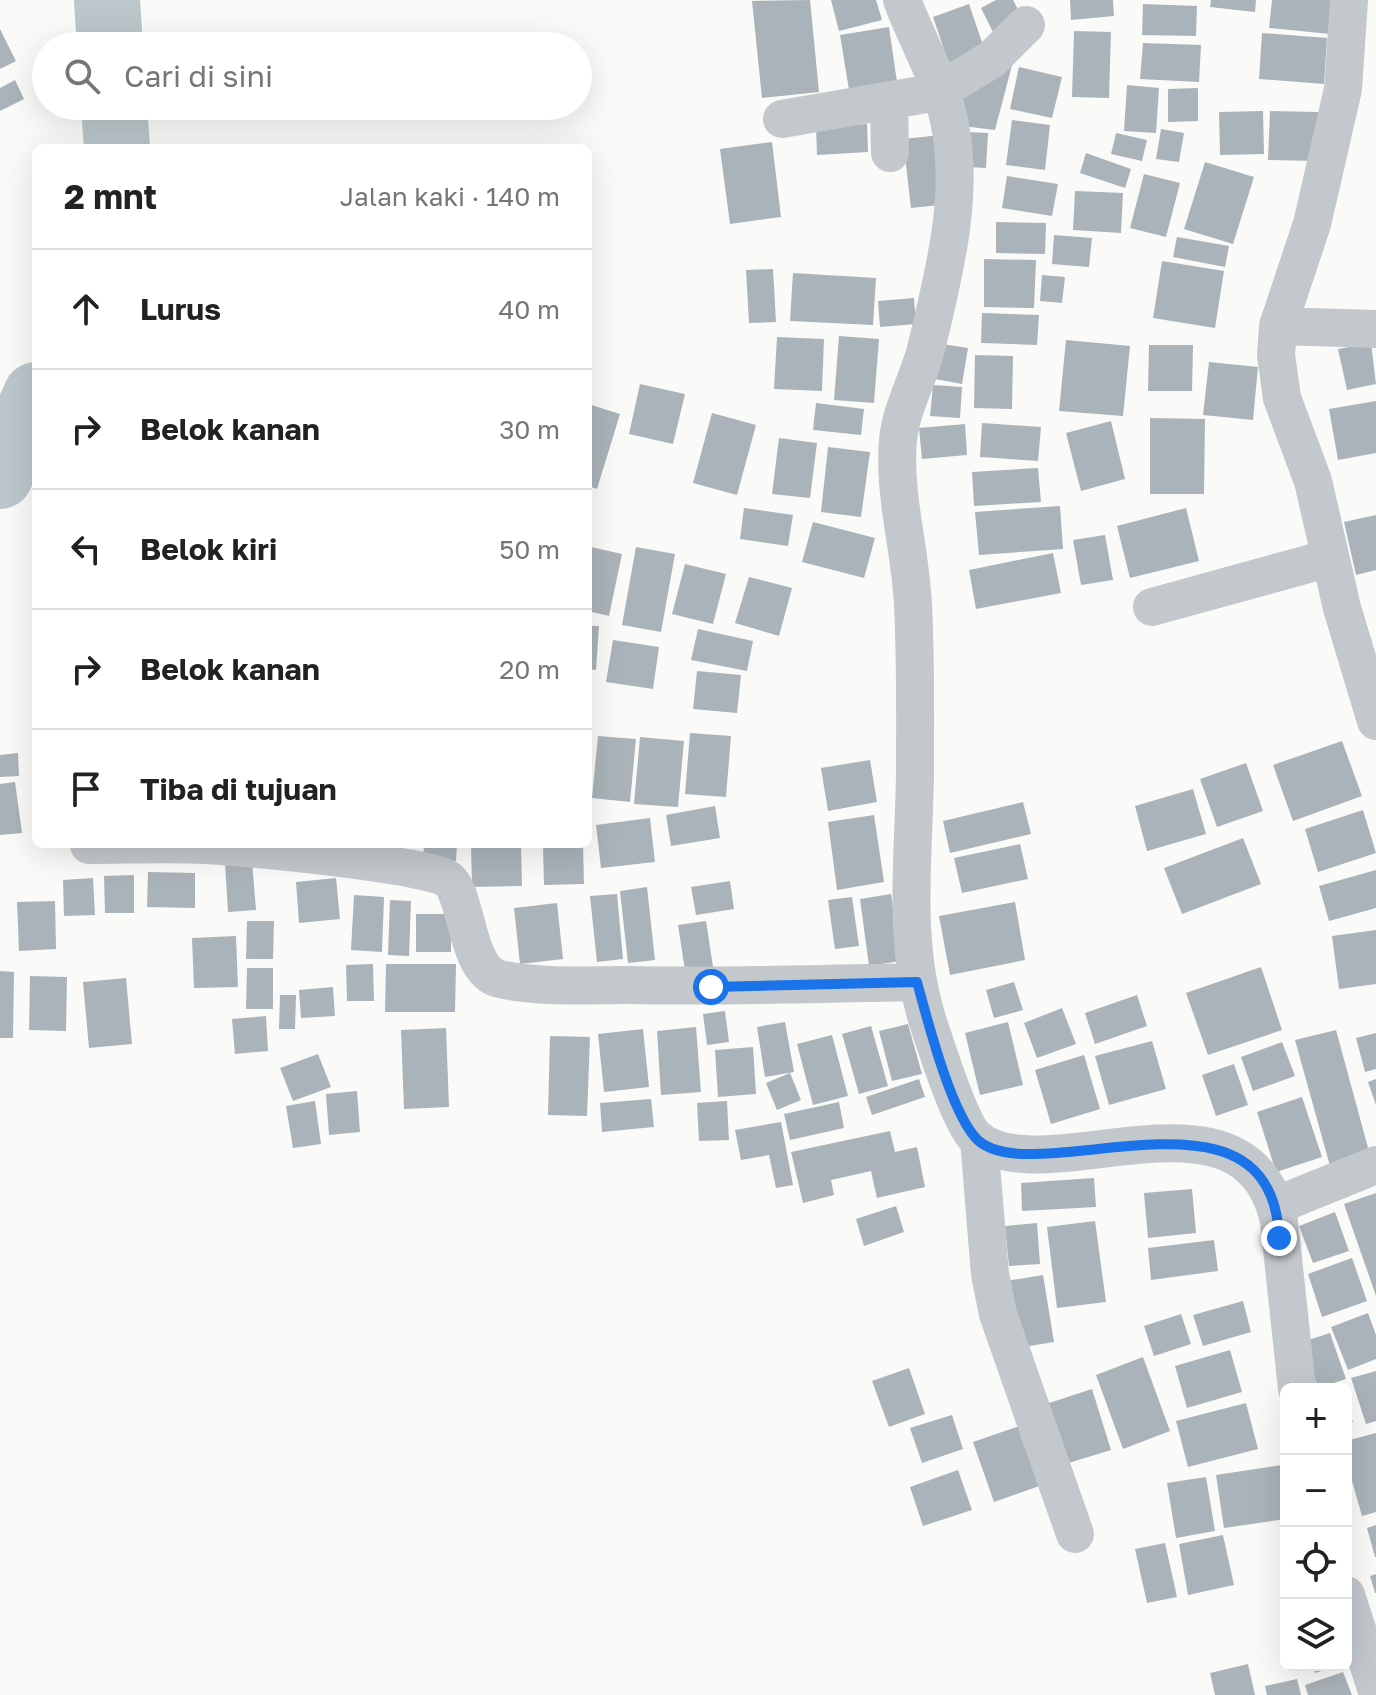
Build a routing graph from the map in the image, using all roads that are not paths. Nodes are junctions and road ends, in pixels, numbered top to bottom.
1 (902, 0) edge
2 (1349, 0) edge
3 (1026, 25) dead end
4 (938, 92) junction
5 (889, 101) junction
6 (782, 119) dead end
7 (890, 153) dead end
8 (1278, 326) junction
9 (1376, 329) edge
10 (1330, 558) junction
11 (1152, 607) dead end
12 (1376, 721) edge
13 (235, 848) edge
14 (917, 982) junction
15 (979, 1140) junction
16 (1376, 1165) edge
17 (1275, 1206) junction
18 (1296, 1383) edge
19 (1075, 1534) dead end
20 (1347, 1599) edge
21 (1376, 1688) edge

1 - 4 street
2 - 8 street
3 - 4 street
4 - 5 street
4 - 14 street
5 - 6 street
5 - 7 street
8 - 9 street
8 - 10 street
10 - 11 street
10 - 12 street
13 - 14 street
14 - 15 street
15 - 17 street
15 - 19 street
16 - 17 street
17 - 18 street
20 - 21 street

